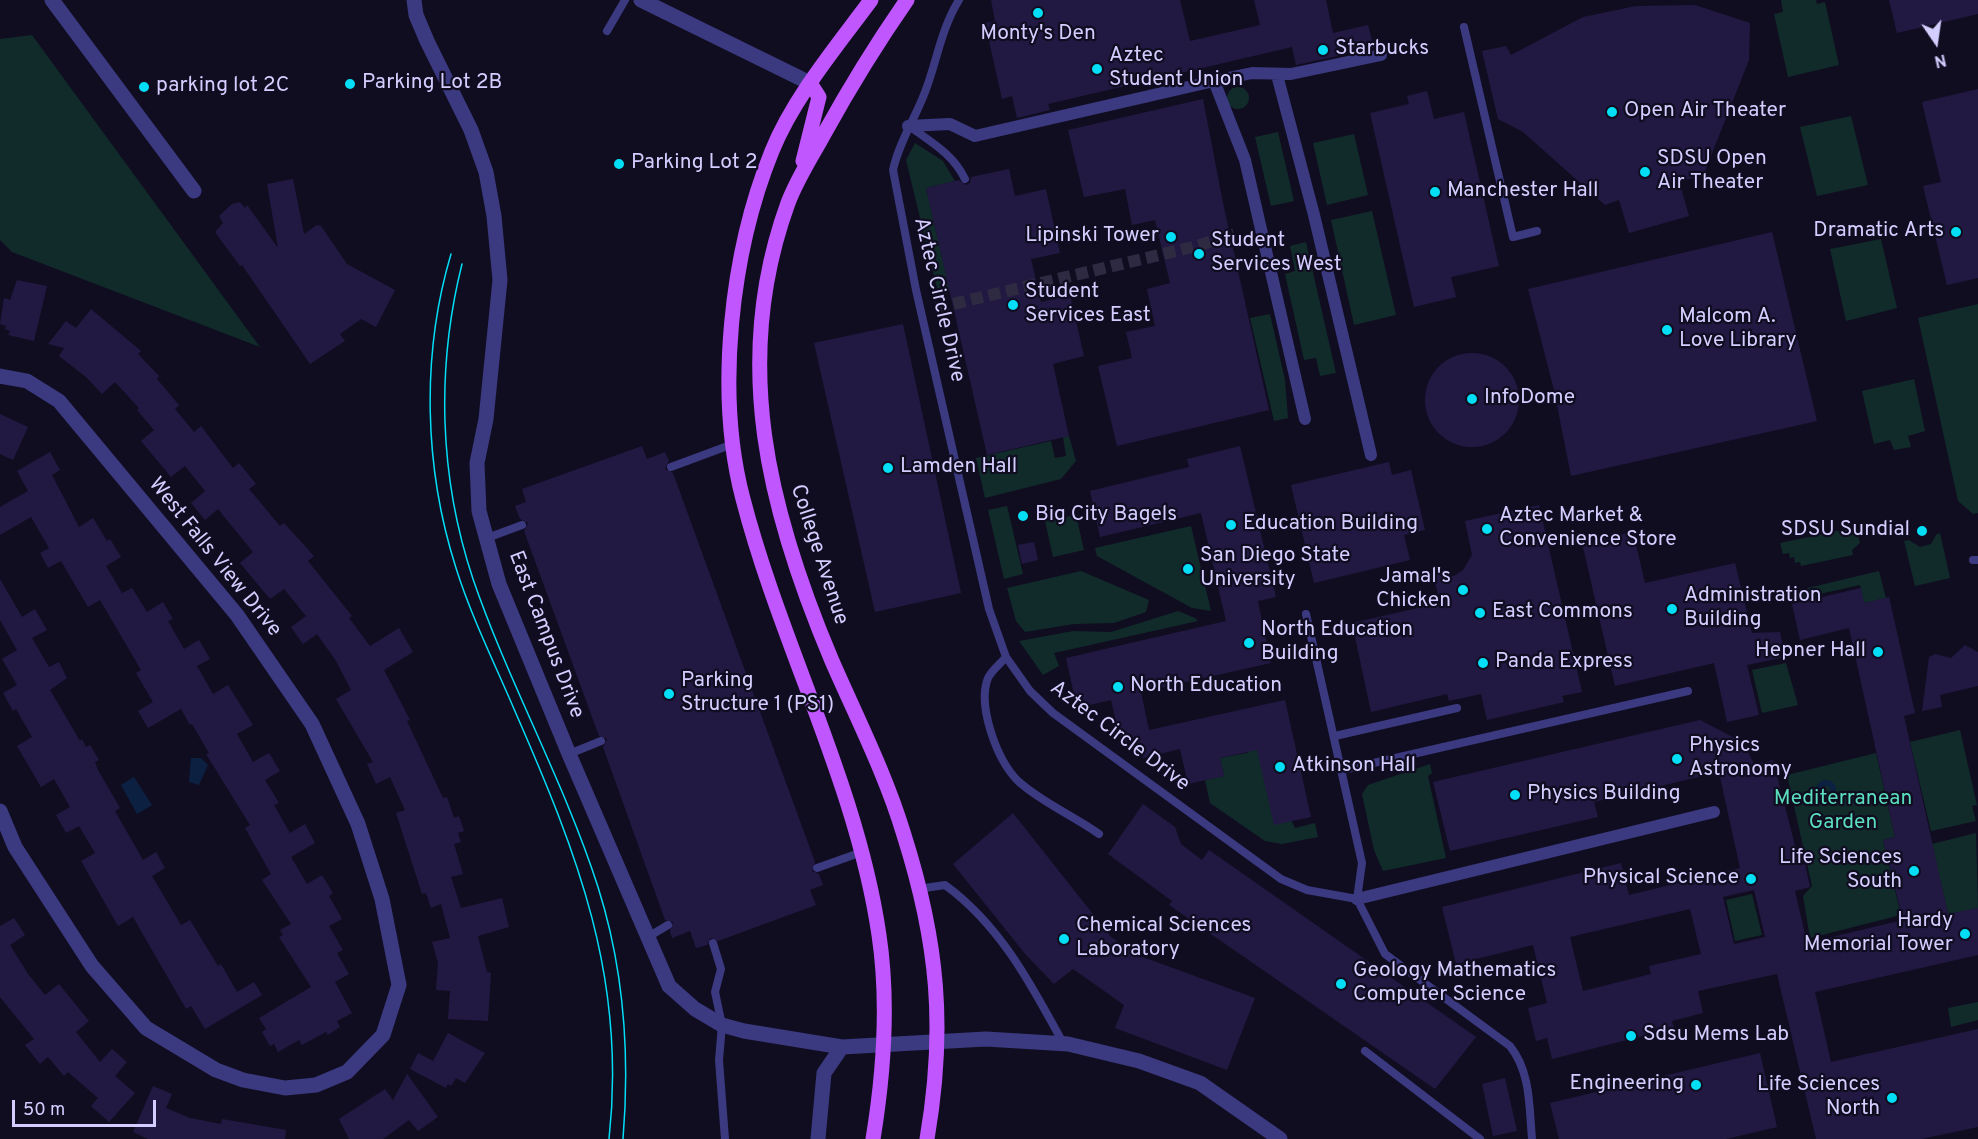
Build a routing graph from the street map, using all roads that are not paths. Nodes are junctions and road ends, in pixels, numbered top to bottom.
1 (52, 0) edge
2 (414, 0) edge
3 (625, 0) edge
4 (641, 0) edge
5 (871, 0) edge
6 (908, 0) edge
7 (959, 0) edge
8 (1464, 27) dead end
9 (607, 31) dead end
10 (1381, 54) dead end
11 (1277, 75) junction
12 (1214, 81) junction
13 (810, 83) junction
14 (908, 126) junction
15 (799, 178) junction
16 (965, 178) dead end
17 (194, 191) dead end
18 (1537, 231) dead end
19 (0, 376) edge
20 (1305, 419) dead end
21 (733, 444) junction
22 (1371, 455) dead end
23 (671, 467) dead end
24 (522, 525) dead end
25 (487, 538) junction
26 (1306, 614) dead end
27 (1006, 657) junction
28 (1688, 690) dead end
29 (1457, 708) dead end
30 (1335, 736) junction
31 (601, 741) dead end
32 (568, 754) junction
33 (1343, 770) junction
34 (0, 811) edge
35 (1714, 812) dead end
36 (1100, 834) dead end
37 (862, 852) junction
38 (817, 868) dead end
39 (918, 889) junction
40 (1357, 899) junction
41 (668, 926) dead end
42 (646, 937) junction
43 (713, 943) dead end
44 (722, 1024) junction
45 (939, 1041) junction
46 (884, 1043) junction
47 (1064, 1044) junction
48 (842, 1047) junction
49 (1365, 1051) dead end
50 (725, 1139) edge
51 (818, 1139) edge
52 (873, 1139) edge
53 (927, 1139) edge
54 (1280, 1139) edge
55 (1480, 1139) edge
56 (1532, 1139) edge

1 - 17 street
2 - 25 street, East Campus Drive
3 - 9 lane
4 - 13 street
5 - 13 main road
6 - 15 main road, College Avenue
7 - 14 lane, Aztec Circle Drive
8 - 18 lane
10 - 11 street
11 - 12 street
11 - 22 street
12 - 14 street
12 - 20 street
13 - 15 main road
13 - 21 main road
14 - 16 lane
14 - 27 lane, Aztec Circle Drive
15 - 39 main road, College Avenue
19 - 34 street, West Falls View Drive
21 - 23 lane
21 - 37 main road
24 - 25 lane
25 - 32 street, East Campus Drive
26 - 30 lane
27 - 36 lane
27 - 40 lane, Aztec Circle Drive
28 - 33 lane
29 - 30 lane
30 - 33 lane
31 - 32 lane
32 - 42 street, East Campus Drive
33 - 40 lane
35 - 40 street
37 - 38 lane
37 - 46 main road
39 - 45 main road, College Avenue
39 - 47 lane
40 - 56 lane
41 - 42 lane
42 - 44 street, East Campus Drive
43 - 44 lane
44 - 48 street, East Campus Drive
44 - 50 lane
45 - 46 street, East Campus Drive
45 - 47 street, East Campus Drive
45 - 53 main road, College Avenue
46 - 48 street, East Campus Drive
46 - 52 main road
47 - 54 street, East Campus Drive
48 - 51 street
49 - 55 lane

